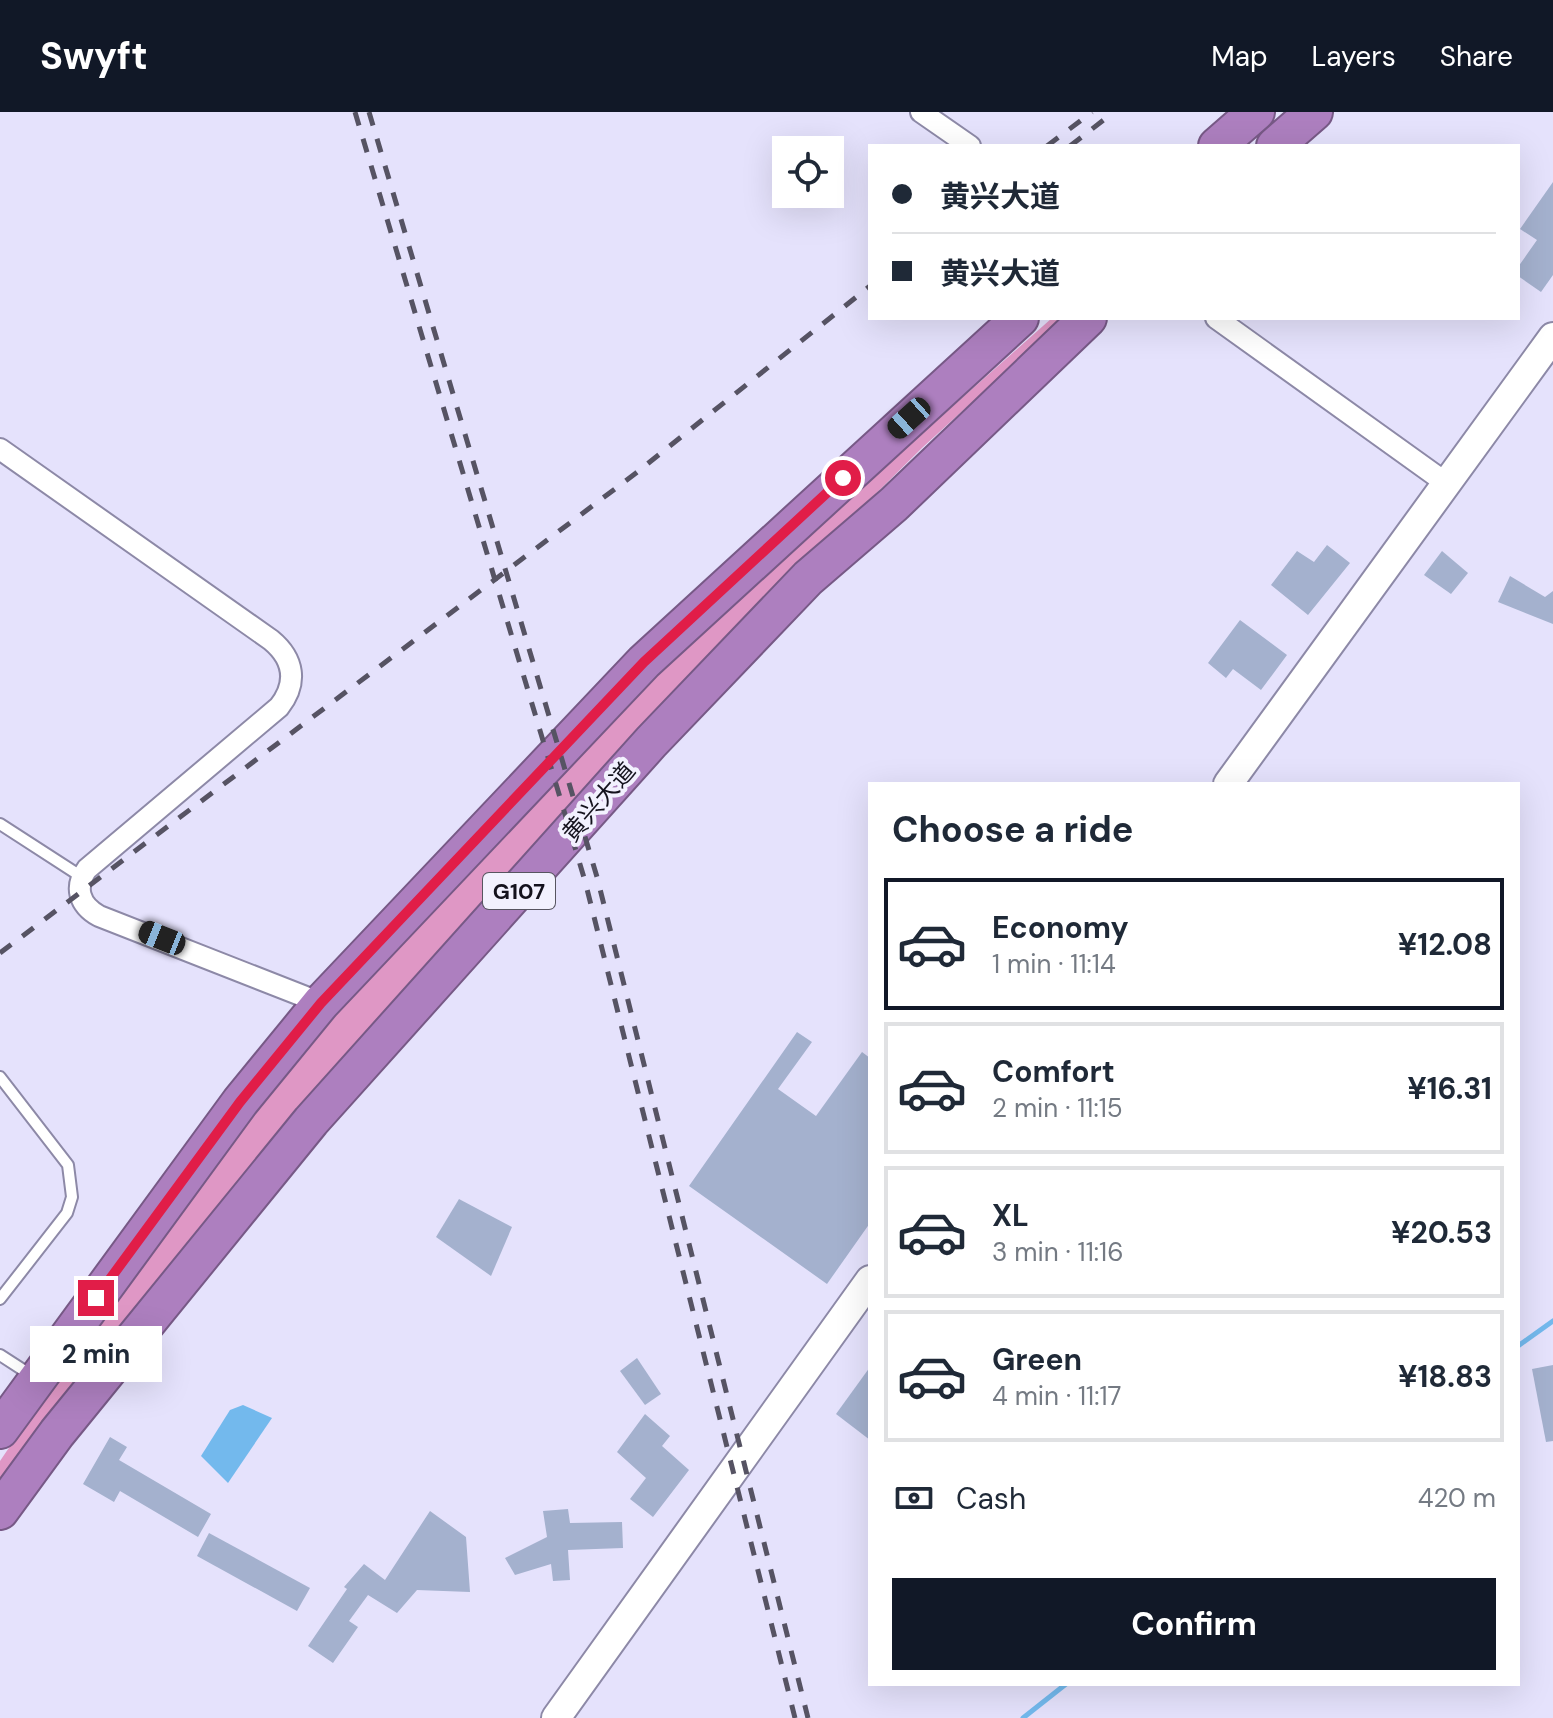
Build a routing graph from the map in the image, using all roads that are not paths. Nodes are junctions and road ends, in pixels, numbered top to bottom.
1 (921, 112) edge
2 (1256, 112) edge
3 (1314, 112) edge
4 (967, 144) edge
5 (1219, 144) edge
6 (1277, 144) edge
7 (1018, 320) edge
8 (1086, 320) edge
9 (1219, 320) edge
10 (1553, 337) edge
11 (0, 449) edge
12 (1446, 483) junction
13 (1229, 782) edge
14 (0, 824) edge
15 (82, 877) junction
16 (321, 1003) junction
17 (0, 1077) edge
18 (868, 1283) edge
19 (0, 1299) edge
20 (0, 1355) edge
21 (36, 1378) junction
22 (0, 1430) edge
23 (0, 1511) edge
24 (556, 1718) edge

1 - 4 street
2 - 5 highway
3 - 6 highway
7 - 16 highway, G107
8 - 23 highway, 黄兴大道 / G107
9 - 12 street
10 - 12 street
11 - 15 street
12 - 13 street
14 - 15 lane
15 - 16 street
16 - 21 highway, G107
17 - 19 lane
18 - 24 street
20 - 21 lane
21 - 22 highway, G107

